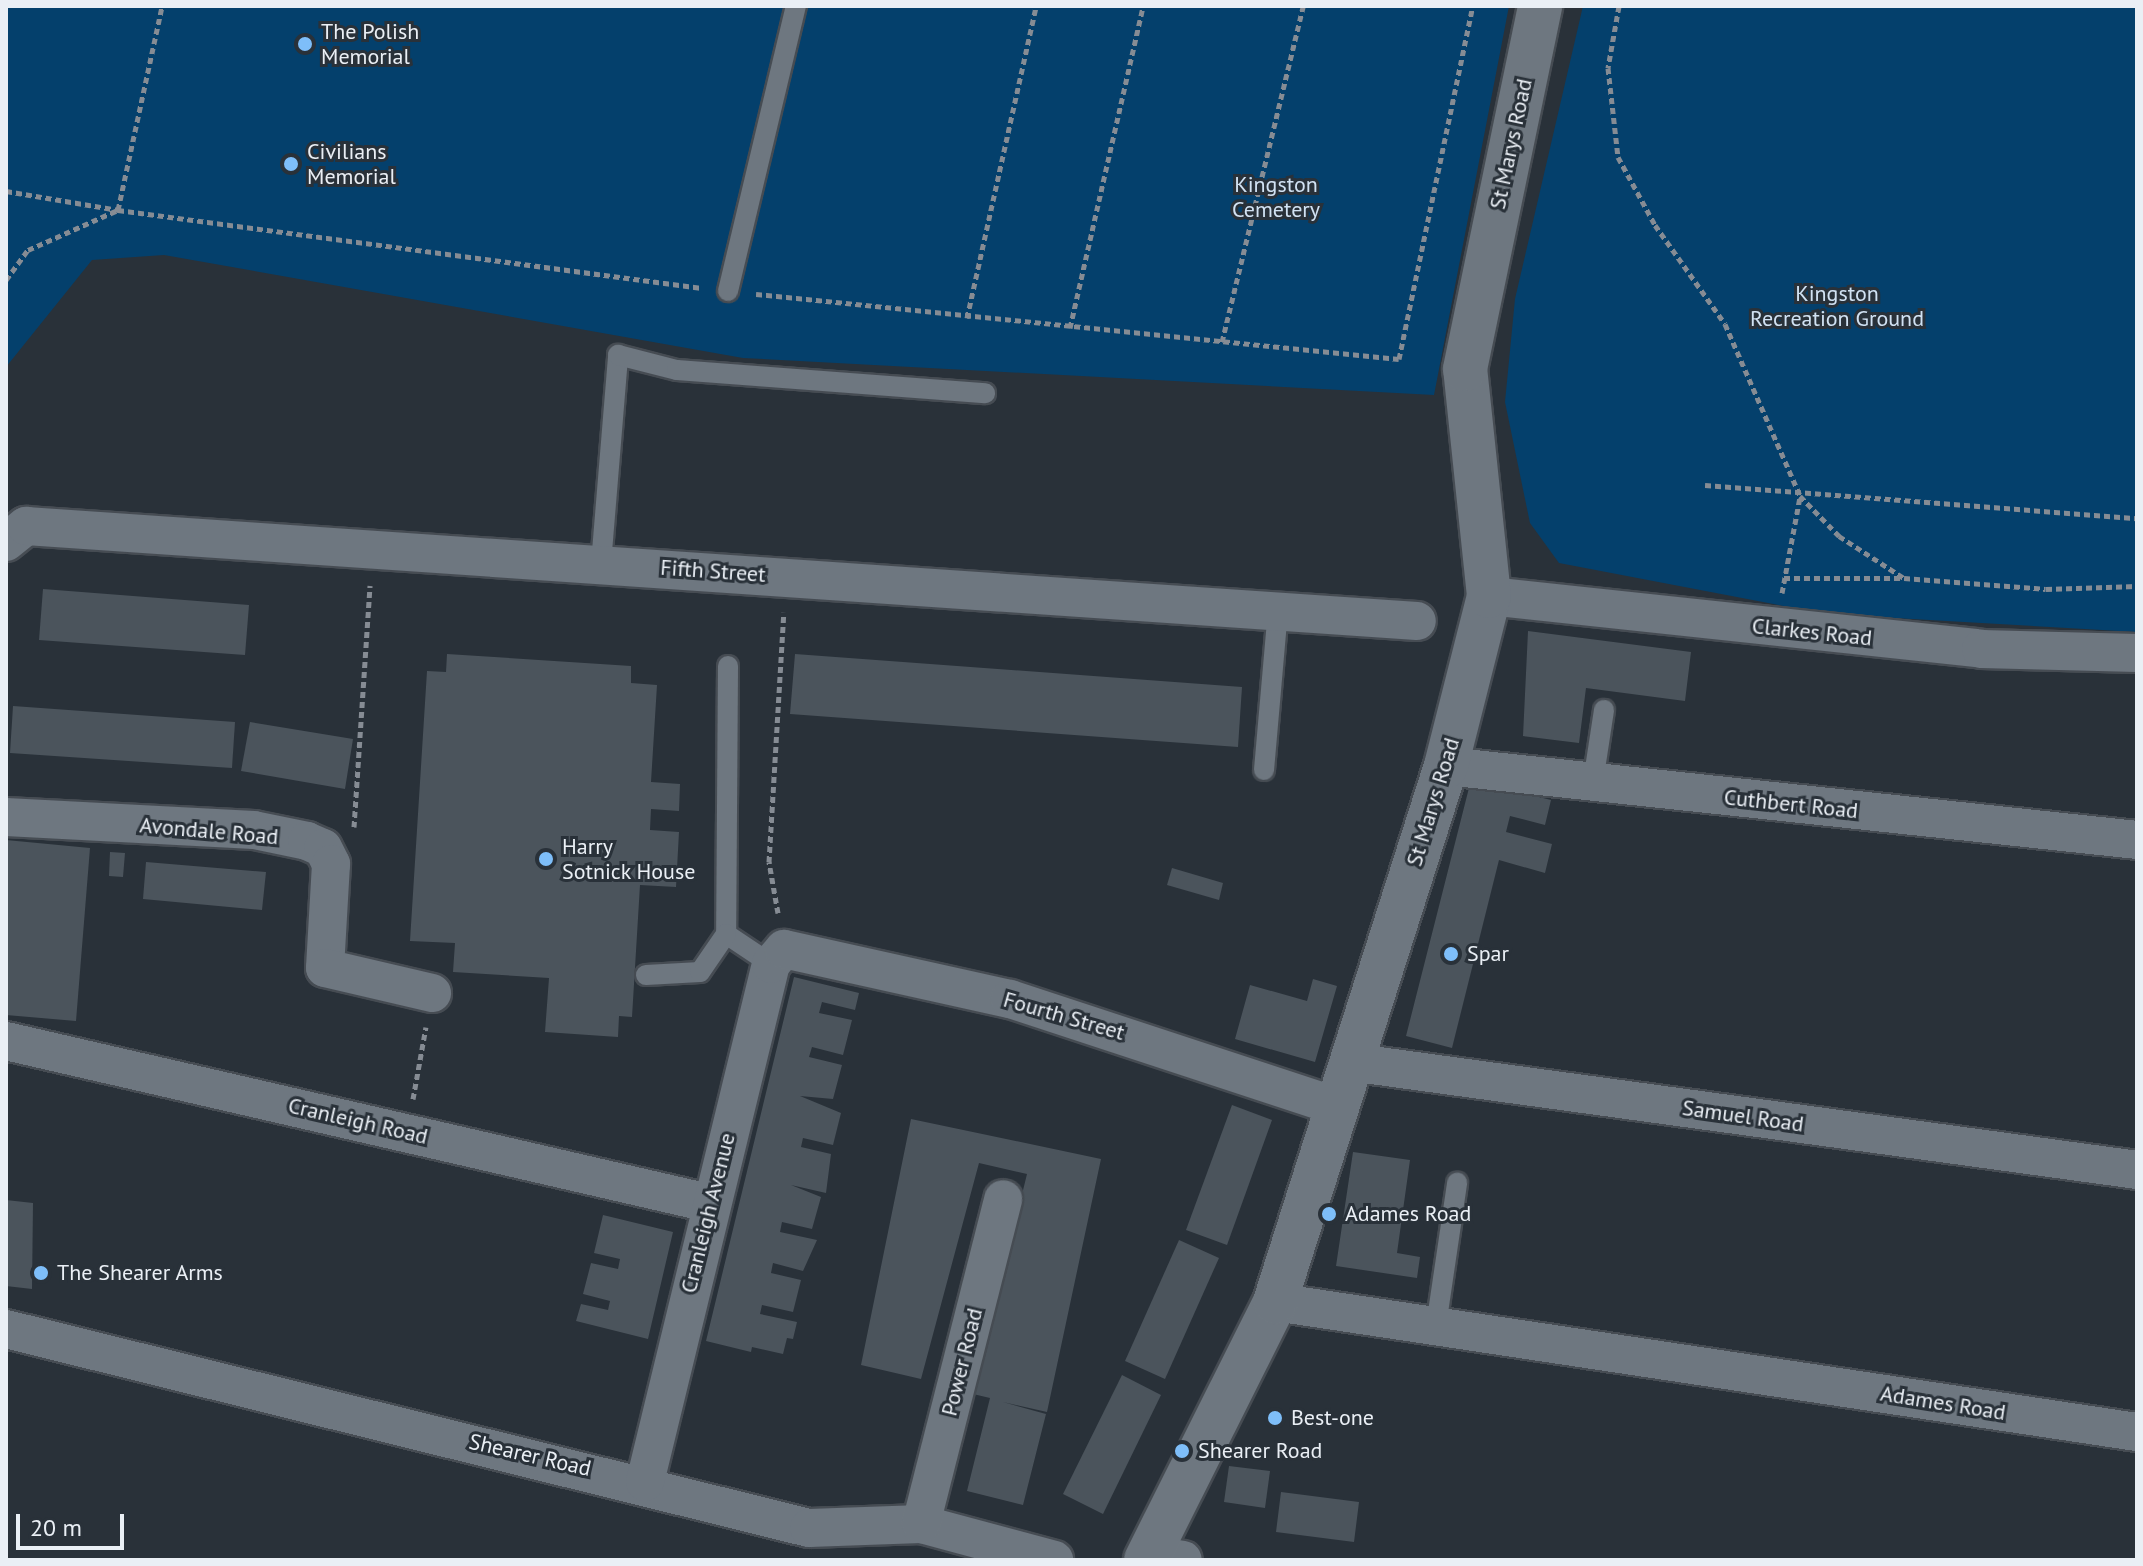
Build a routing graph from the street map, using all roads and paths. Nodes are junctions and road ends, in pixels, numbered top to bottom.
1 (162, 6) edge
2 (796, 6) edge
3 (1036, 6) edge
4 (1143, 6) edge
5 (1303, 6) edge
6 (1473, 6) edge
7 (1540, 6) edge
8 (1619, 6) edge
9 (6, 191) edge
10 (118, 210) junction
11 (6, 280) edge
12 (728, 291) junction
13 (967, 318) junction
14 (1070, 328) junction
15 (1222, 342) junction
16 (985, 393) dead end
17 (1705, 485) dead end
18 (1800, 496) junction
19 (2137, 518) edge
20 (8, 538) edge
21 (372, 550) junction
22 (601, 564) junction
23 (787, 576) junction
24 (1784, 578) junction
25 (1904, 578) junction
26 (2137, 586) edge
27 (1489, 596) junction
28 (1278, 611) junction
29 (1417, 621) dead end
30 (1777, 628) junction
31 (2137, 653) edge
32 (728, 666) dead end
33 (1604, 710) dead end
34 (1446, 766) junction
35 (1264, 770) dead end
36 (1593, 782) junction
37 (6, 817) edge
38 (2137, 840) edge
39 (323, 848) junction
40 (726, 934) junction
41 (777, 956) junction
42 (646, 975) dead end
43 (432, 993) joint
44 (6, 1041) edge
45 (1350, 1062) junction
46 (1336, 1106) junction
47 (407, 1132) junction
48 (2137, 1170) edge
49 (1457, 1183) dead end
50 (1003, 1199) dead end
51 (709, 1203) junction
52 (1275, 1302) junction
53 (1436, 1326) junction
54 (6, 1329) edge
55 (2137, 1432) edge
56 (645, 1482) junction
57 (921, 1524) junction
58 (1159, 1558) edge
59 (1054, 1560) edge

1 - 10 path
2 - 12 lane
3 - 13 path
4 - 14 path
5 - 15 path
6 - 15 path
7 - 27 street, St Marys Road
8 - 18 path
9 - 10 path
10 - 11 path
10 - 12 path
12 - 13 path
13 - 14 path
14 - 15 path
16 - 22 lane
17 - 18 path
18 - 19 path
18 - 24 path
18 - 25 path
20 - 21 street, Fifth Street
21 - 22 street, Fifth Street
21 - 39 path
22 - 23 street, Fifth Street
23 - 28 street, Fifth Street
23 - 41 path
24 - 25 path
24 - 30 path
25 - 26 path
27 - 30 street, Clarkes Road
27 - 34 street, St Marys Road
28 - 29 street, Fifth Street
28 - 35 lane
30 - 31 street, Clarkes Road
32 - 40 lane
33 - 36 lane
34 - 36 street, Cuthbert Road
34 - 45 street, St Marys Road
36 - 38 street, Cuthbert Road
37 - 39 street, Avondale Road
39 - 43 street
40 - 41 lane
40 - 42 lane
41 - 46 street, Fourth Street
41 - 51 street, Cranleigh Avenue
43 - 47 path
44 - 47 street, Cranleigh Road
45 - 46 street, St Marys Road
45 - 48 street, Samuel Road
46 - 52 street, St Marys Road
47 - 51 street, Cranleigh Road
49 - 53 lane
50 - 57 street, Power Road
51 - 56 street, Cranleigh Avenue
52 - 53 street, Adames Road
52 - 58 street, St Marys Road
53 - 55 street, Adames Road
54 - 56 street, Shearer Road
56 - 57 street, Shearer Road
57 - 59 street, Shearer Road

